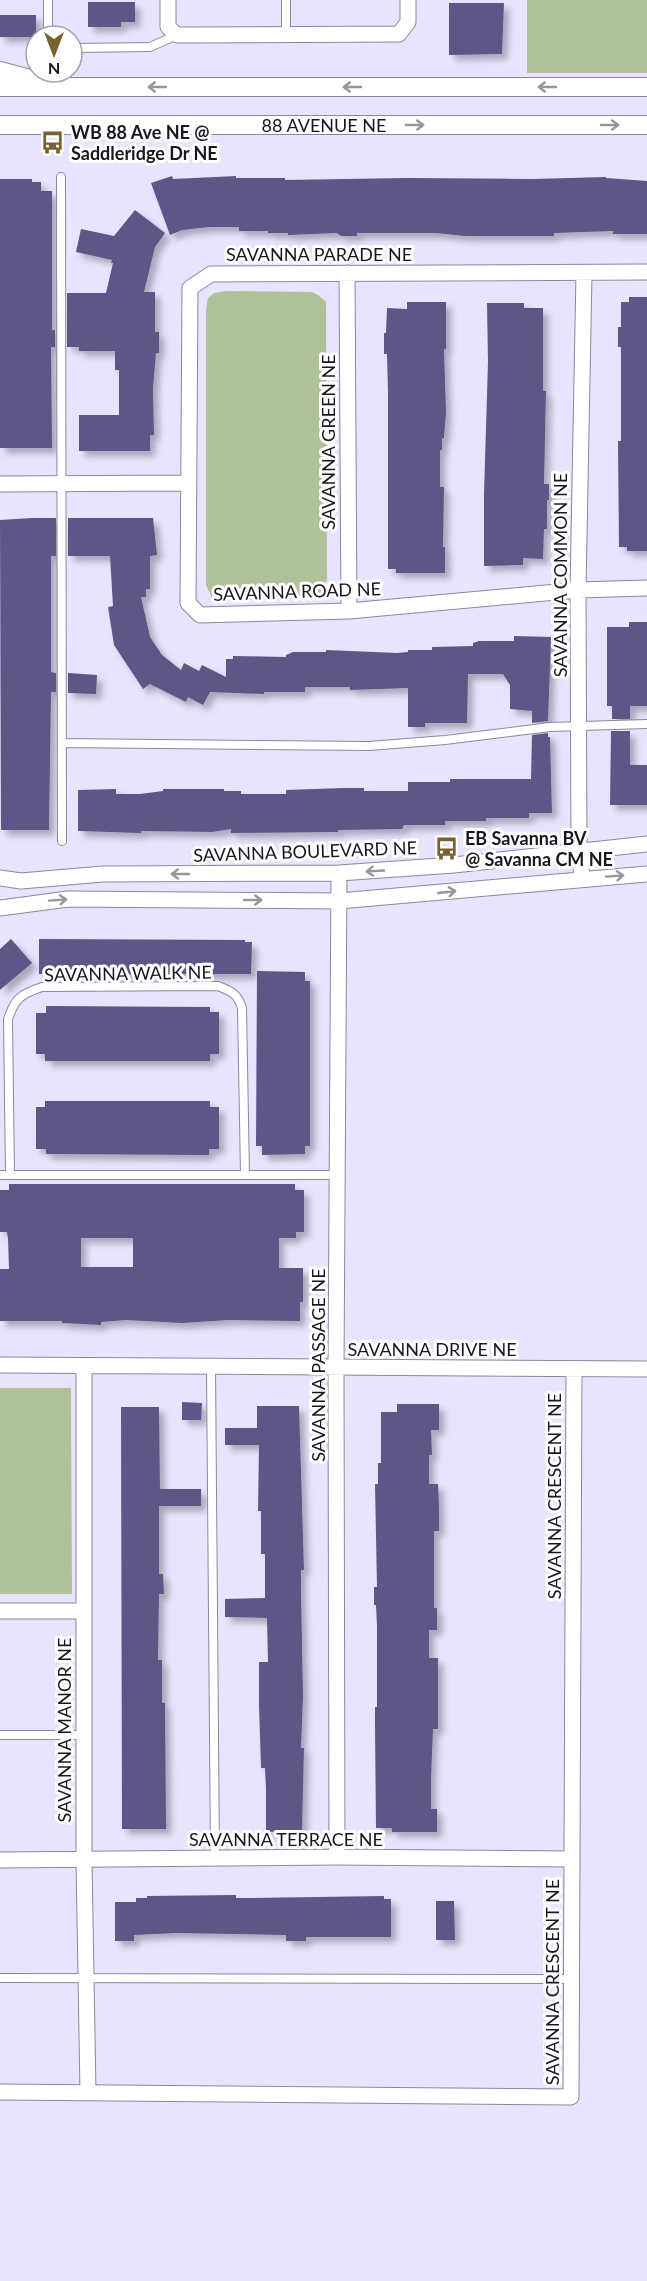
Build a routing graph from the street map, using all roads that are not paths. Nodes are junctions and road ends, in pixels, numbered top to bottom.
1 (48, 0) edge
2 (168, 0) edge
3 (286, 0) edge
4 (408, 0) edge
5 (48, 24) edge
6 (286, 34) junction
7 (177, 35) junction
8 (84, 48) edge
9 (0, 71) edge
10 (0, 87) edge
11 (59, 87) junction
12 (647, 87) edge
13 (0, 125) edge
14 (647, 125) edge
15 (61, 177) dead end
16 (647, 272) edge
17 (347, 273) junction
18 (584, 273) junction
19 (188, 483) junction
20 (0, 484) edge
21 (63, 484) junction
22 (647, 588) edge
23 (578, 590) junction
24 (349, 611) junction
25 (647, 724) edge
26 (579, 726) junction
27 (63, 743) junction
28 (62, 841) dead end
29 (647, 843) edge
30 (579, 849) junction
31 (339, 873) junction
32 (647, 874) edge
33 (0, 878) edge
34 (582, 878) junction
35 (339, 901) junction
36 (0, 908) edge
37 (0, 1175) edge
38 (10, 1175) junction
39 (245, 1175) junction
40 (339, 1175) junction
41 (0, 1365) edge
42 (84, 1366) junction
43 (211, 1367) junction
44 (336, 1368) junction
45 (574, 1369) junction
46 (647, 1369) edge
47 (0, 1611) edge
48 (83, 1611) junction
49 (0, 1735) edge
50 (84, 1735) junction
51 (338, 1857) junction
52 (215, 1858) junction
53 (572, 1859) junction
54 (0, 1860) edge
55 (84, 1860) junction
56 (0, 1978) edge
57 (86, 1979) junction
58 (571, 1979) junction
59 (0, 2092) edge
60 (88, 2093) junction

1 - 5 lane
2 - 7 street
3 - 6 lane
4 - 6 street
6 - 7 street
7 - 8 lane
9 - 11 street
10 - 11 street
12 -> 11 street
13 -> 14 street, 88 AVENUE NE
15 - 21 lane
16 - 18 street, SAVANNA PARADE NE
17 - 18 street, SAVANNA PARADE NE
17 - 19 street, SAVANNA PARADE NE
17 - 24 street, SAVANNA GREEN NE
18 - 23 street, SAVANNA COMMON NE
19 - 21 street
19 - 24 street, SAVANNA ROAD NE
20 - 21 street
21 - 27 lane
22 - 23 street, SAVANNA ROAD NE
23 - 24 street, SAVANNA ROAD NE
23 - 26 street, SAVANNA COMMON NE
25 - 26 lane
26 - 27 lane
26 - 30 street, SAVANNA COMMON NE
27 - 28 lane
29 - 30 street, SAVANNA BOULEVARD NE
30 -> 31 street, SAVANNA BOULEVARD NE
30 - 34 street, SAVANNA COMMON NE
31 -> 33 street, SAVANNA BOULEVARD NE
31 - 35 street, SAVANNA PASSAGE NE
34 -> 32 street
35 -> 34 street
36 -> 35 street
35 - 40 street, SAVANNA PASSAGE NE
37 - 38 lane
38 - 39 lane
38 - 39 lane, SAVANNA WALK NE
39 - 40 lane
40 - 44 street, SAVANNA PASSAGE NE
41 - 42 street, SAVANNA DRIVE NE
42 - 43 street, SAVANNA DRIVE NE
42 - 48 street, SAVANNA MANOR NE
43 - 44 street, SAVANNA DRIVE NE
43 - 52 lane
44 - 45 street, SAVANNA DRIVE NE
44 - 51 street, SAVANNA PASSAGE NE
45 - 46 street, SAVANNA DRIVE NE
45 - 53 street, SAVANNA CRESCENT NE
47 - 48 street
48 - 50 street, SAVANNA MANOR NE
49 - 50 lane
50 - 55 street, SAVANNA MANOR NE
51 - 52 street, SAVANNA TERRACE NE
51 - 53 street, SAVANNA TERRACE NE
52 - 55 street, SAVANNA TERRACE NE
53 - 58 street, SAVANNA CRESCENT NE
54 - 55 street, SAVANNA TERRACE NE
55 - 57 street, SAVANNA MANOR NE
56 - 57 lane
57 - 58 lane
57 - 60 street, SAVANNA MANOR NE
58 - 60 street, SAVANNA CRESCENT NE
59 - 60 street, SAVANNA CRESCENT NE

